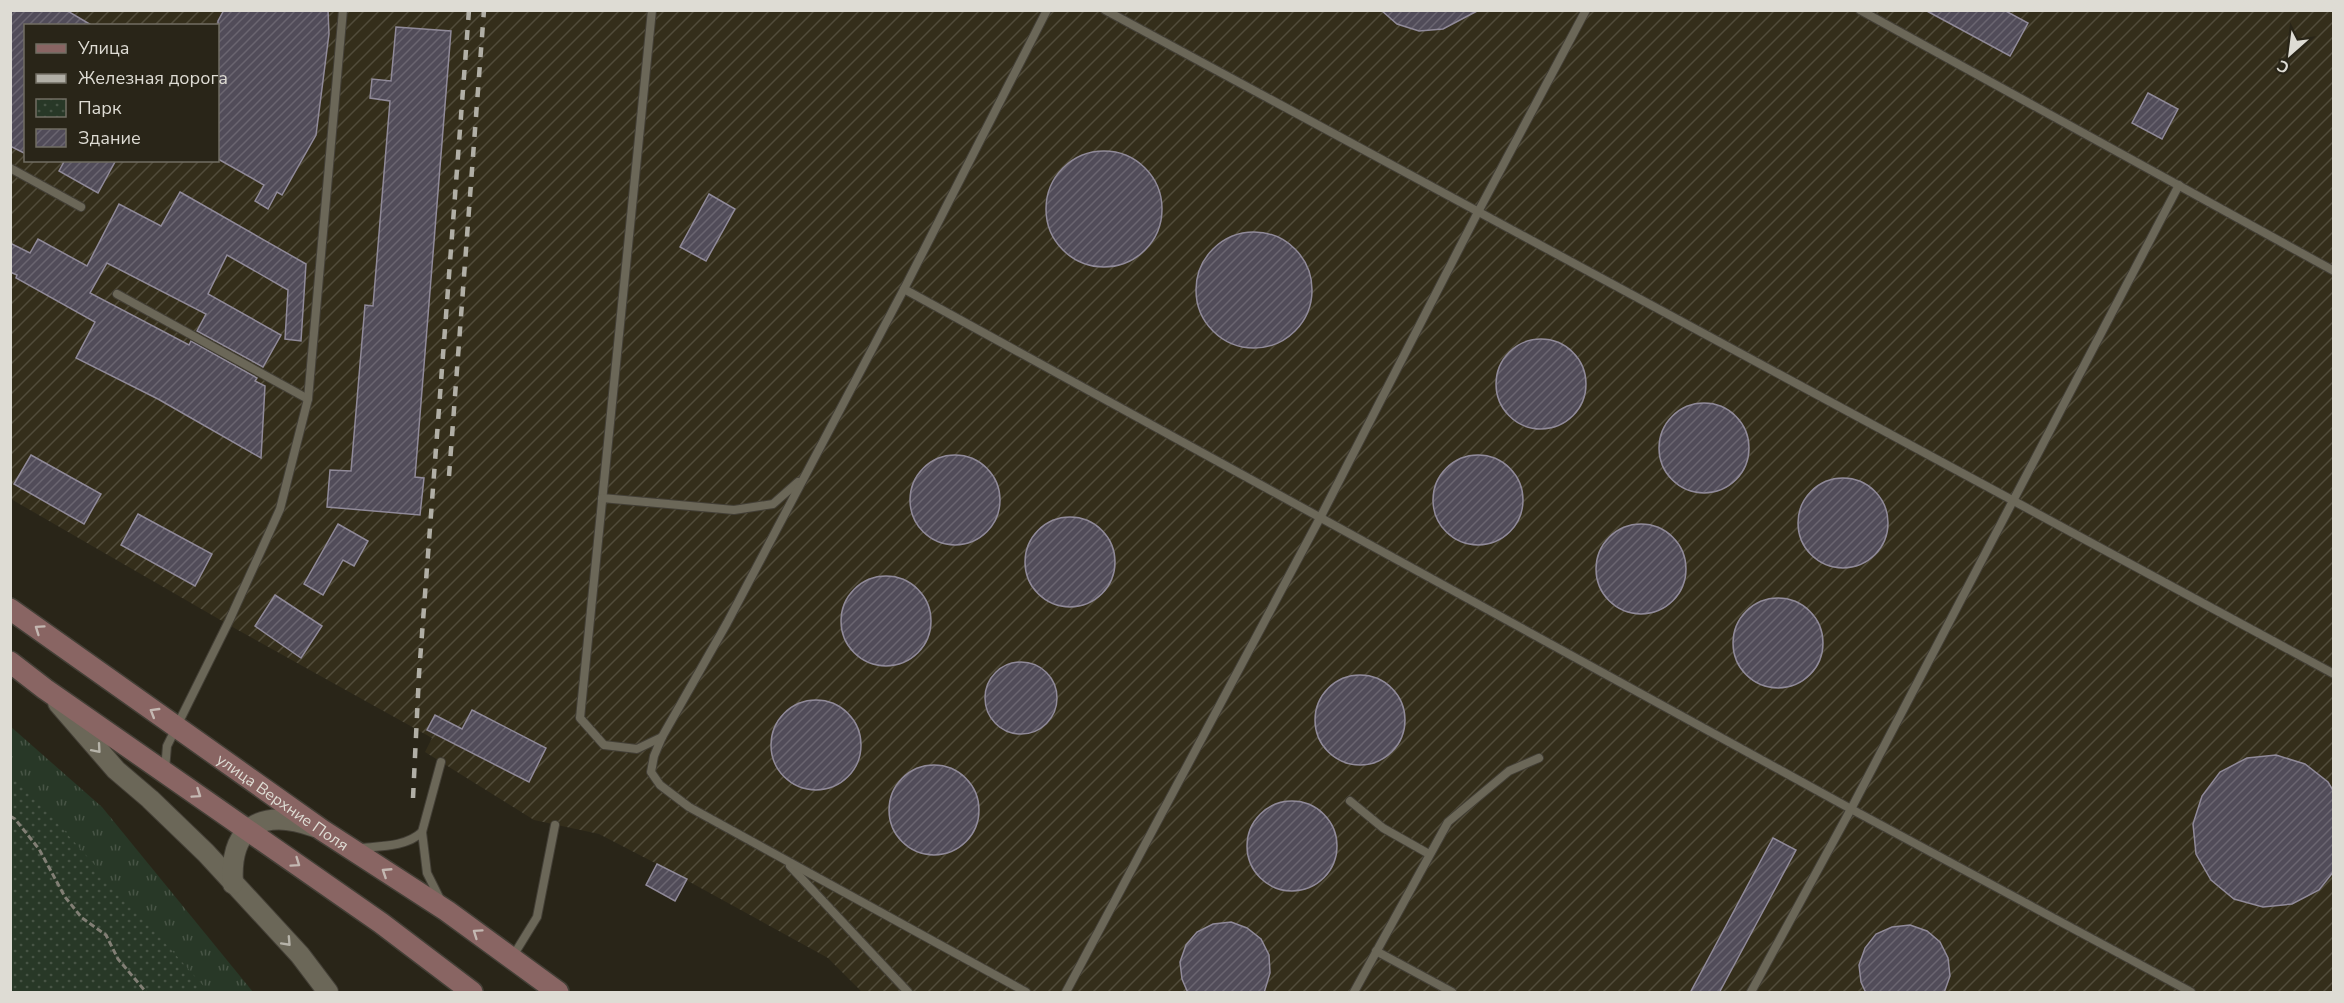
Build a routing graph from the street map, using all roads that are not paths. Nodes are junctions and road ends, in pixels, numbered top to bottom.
1 (343, 10) edge
2 (652, 10) edge
3 (1047, 10) edge
4 (1105, 10) edge
5 (1586, 10) edge
6 (1860, 10) edge
7 (10, 168) edge
8 (2179, 185) junction
9 (81, 207) dead end
10 (1478, 212) junction
11 (2334, 271) edge
12 (904, 289) junction
13 (117, 294) dead end
14 (308, 399) junction
15 (801, 480) junction
16 (602, 498) junction
17 (2012, 500) junction
18 (1321, 516) junction
19 (10, 609) edge
20 (10, 662) edge
21 (2334, 674) edge
22 (45, 689) junction
23 (177, 725) junction
24 (662, 737) junction
25 (1539, 758) dead end
26 (441, 762) dead end
27 (165, 772) junction
28 (1350, 801) dead end
29 (1851, 809) junction
30 (555, 825) dead end
31 (248, 830) junction
32 (322, 830) junction
33 (422, 832) junction
34 (345, 846) junction
35 (1429, 854) junction
36 (785, 861) junction
37 (233, 884) junction
38 (447, 911) junction
39 (1376, 951) junction
40 (512, 958) junction
41 (328, 993) edge
42 (472, 993) edge
43 (558, 993) edge
44 (908, 993) edge
45 (1026, 993) edge
46 (1066, 993) edge
47 (1354, 993) edge
48 (1452, 993) edge
49 (1750, 993) edge
50 (2191, 993) edge

1 - 14 lane
2 - 16 lane
3 - 12 lane
4 - 10 lane
5 - 10 lane
6 - 8 lane
7 - 9 lane
8 - 11 lane
8 - 17 lane
10 - 17 lane
10 - 18 lane
12 - 15 lane
12 - 18 lane
13 - 14 lane
14 - 23 lane
15 - 16 lane
15 - 24 lane
16 - 24 lane
17 - 21 lane
17 - 29 lane
18 - 29 lane
18 - 46 lane
23 -> 19 main road, улица Верхние Поля
20 - 22 main road
22 - 27 main road
22 -> 37 street
23 - 27 lane
23 - 32 main road, улица Верхние Поля
24 - 36 lane
25 - 35 lane
26 - 33 lane
27 -> 31 main road
28 - 35 lane
29 - 49 lane
29 - 50 lane
30 - 40 lane
31 - 32 street
31 - 37 street
31 -> 42 main road
32 - 34 main road, улица Верхние Поля
33 - 34 lane
33 - 38 lane
38 -> 34 main road, улица Верхние Поля
35 - 39 lane
36 - 44 lane
36 - 45 lane
37 -> 41 street
40 -> 38 main road, улица Верхние Поля
39 - 47 lane
39 - 48 lane
40 - 43 main road, улица Верхние Поля

